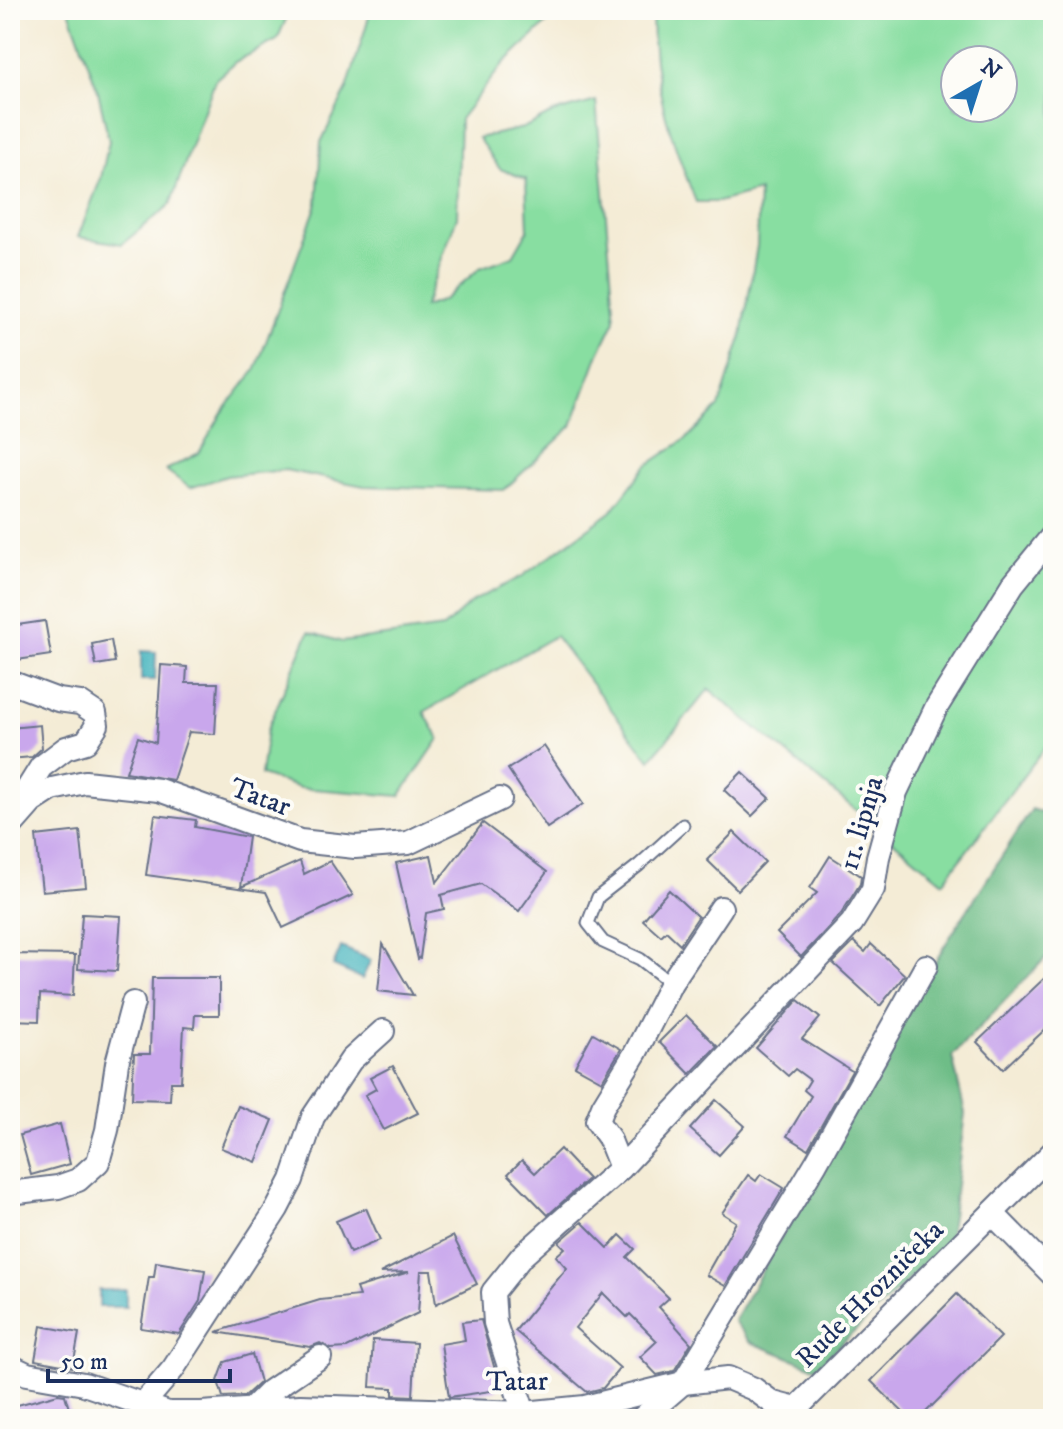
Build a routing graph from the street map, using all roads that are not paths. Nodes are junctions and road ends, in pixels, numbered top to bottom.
1 (1053, 535) edge
2 (10, 682) edge
3 (500, 799) dead end
4 (10, 816) edge
5 (683, 825) dead end
6 (10, 827) edge
7 (721, 908) dead end
8 (926, 966) dead end
9 (671, 983) junction
10 (133, 1003) dead end
11 (383, 1031) dead end
12 (1053, 1152) edge
13 (621, 1168) junction
14 (10, 1193) edge
15 (992, 1213) junction
16 (1053, 1275) edge
17 (320, 1357) dead end
18 (10, 1366) edge
19 (683, 1383) junction
20 (143, 1404) junction
21 (252, 1409) junction
22 (524, 1413) junction
23 (796, 1414) edge
24 (641, 1419) edge

1 - 13 street, 11. lipnja
2 - 4 street
3 - 6 street, Tatar
5 - 9 lane
7 - 9 street
8 - 19 street
9 - 13 street
10 - 14 street
11 - 20 street
12 - 15 street, Rude Hrozničeka
13 - 22 street, 11. lipnja
15 - 16 street
15 - 23 street, Rude Hrozničeka
17 - 21 street
18 - 20 street, Tatar
19 - 22 street, Tatar
19 - 23 street, Tatar
19 - 24 street
20 - 21 street, Tatar
21 - 22 street, Tatar

